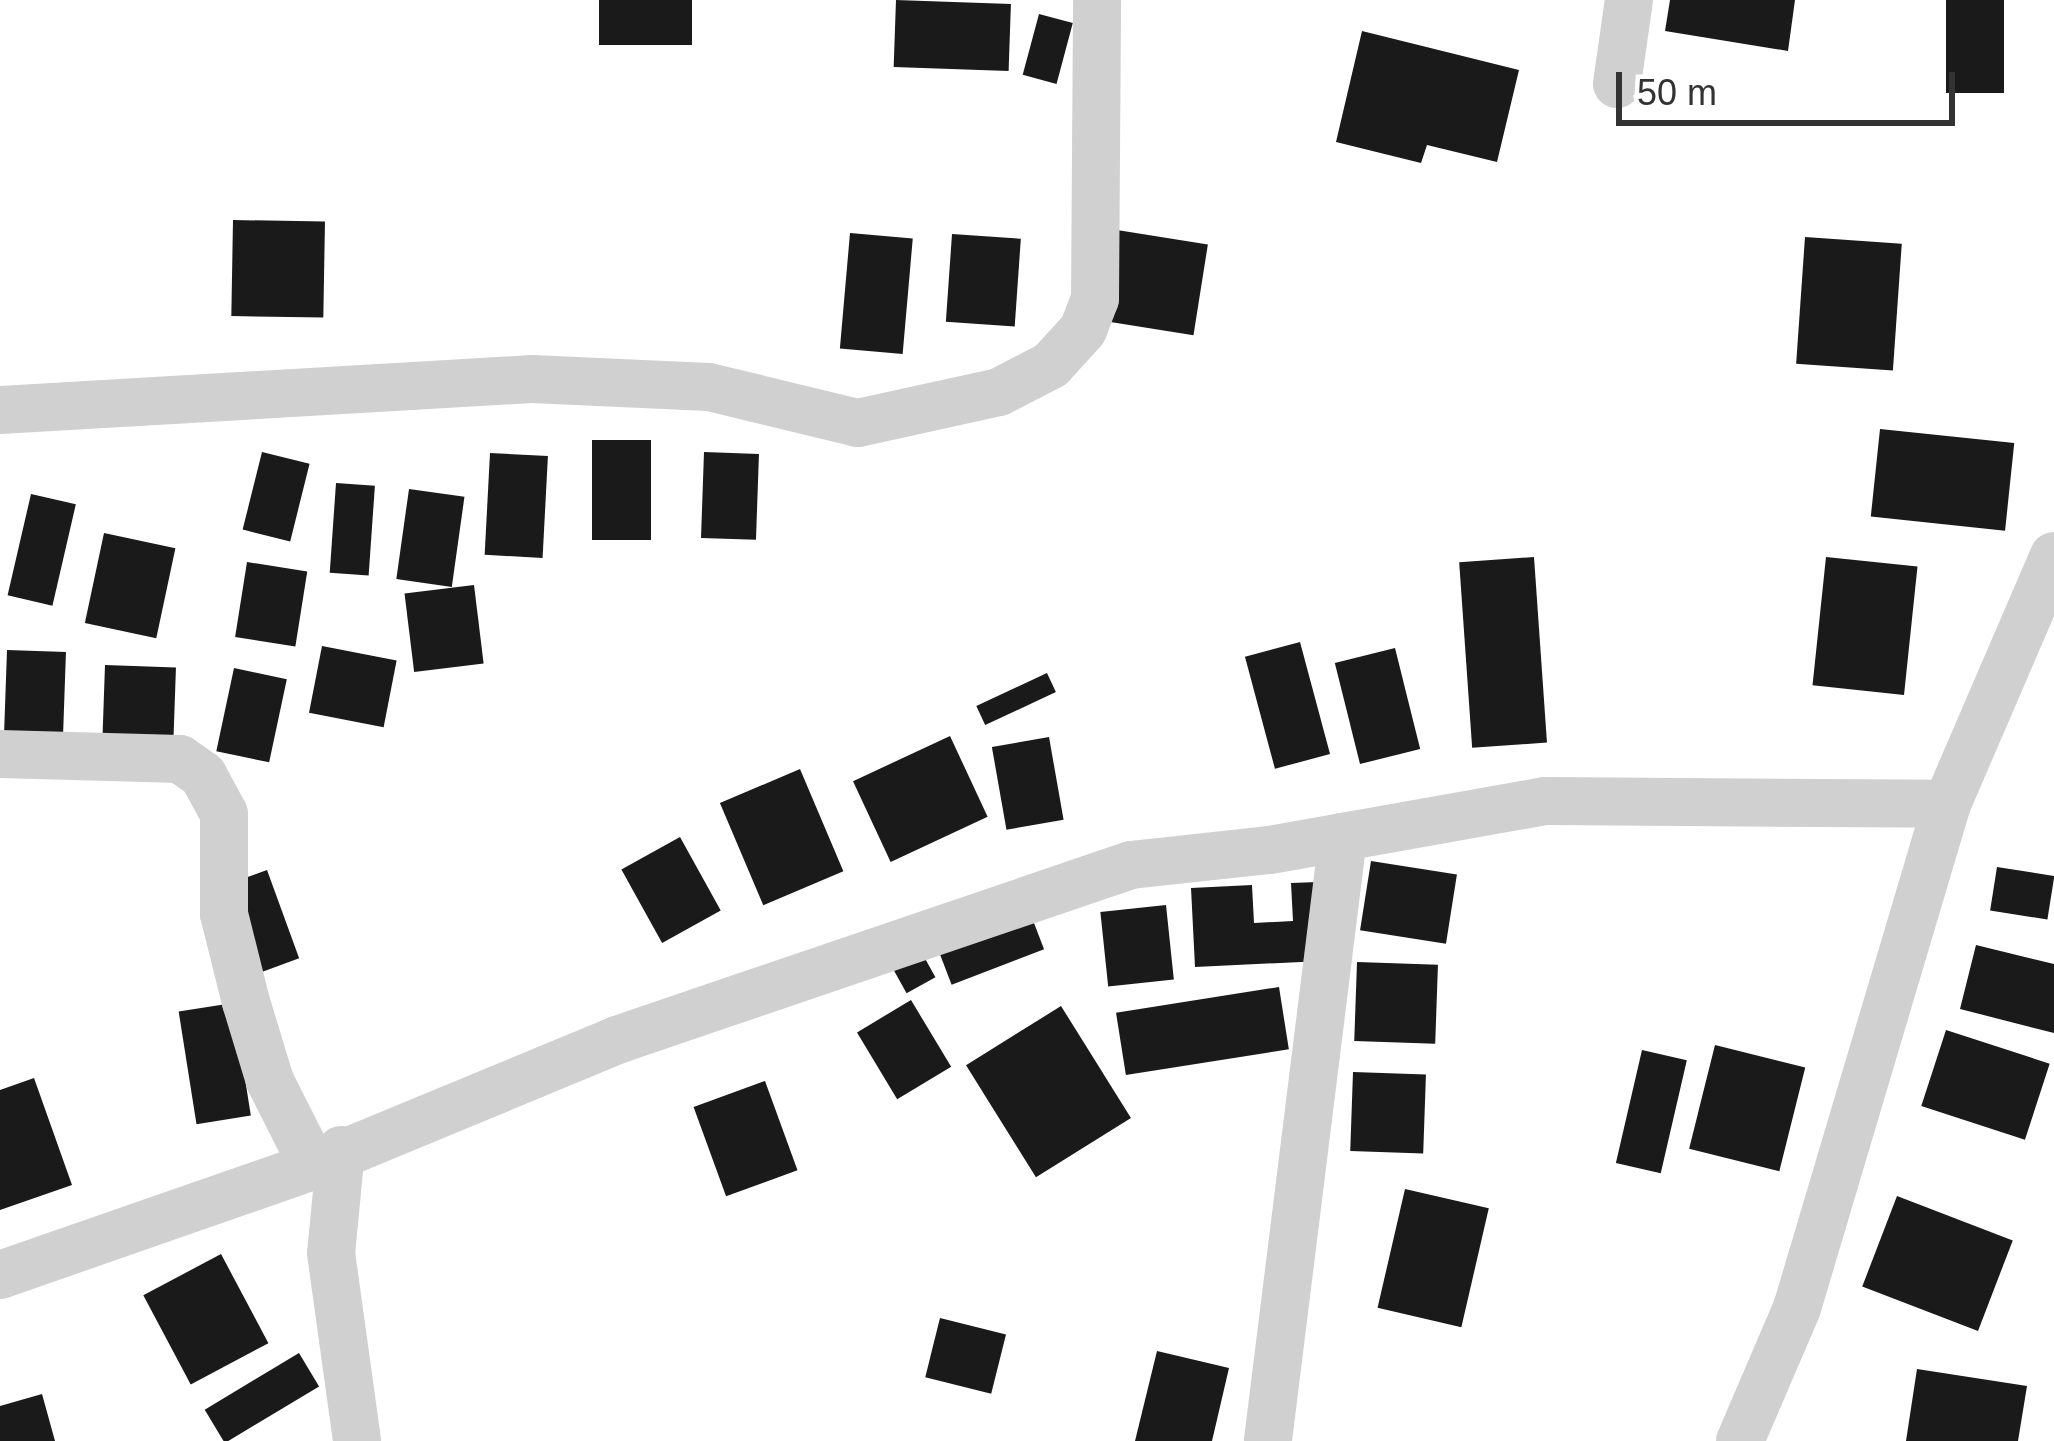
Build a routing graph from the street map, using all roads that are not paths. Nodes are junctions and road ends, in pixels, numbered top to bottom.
1 (1097, 0) edge
2 (1629, 0) edge
3 (1618, 84) dead end
4 (0, 410) edge
5 (2054, 556) edge
6 (0, 754) edge
7 (1947, 804) junction
8 (1343, 837) junction
9 (327, 1158) junction
10 (0, 1275) edge
11 (1268, 1440) edge
12 (357, 1441) edge
13 (1740, 1441) edge

1 - 4 street
2 - 3 street
5 - 7 street
6 - 9 street
7 - 8 street
7 - 13 street
8 - 9 street
8 - 11 street
9 - 10 street
9 - 12 street

